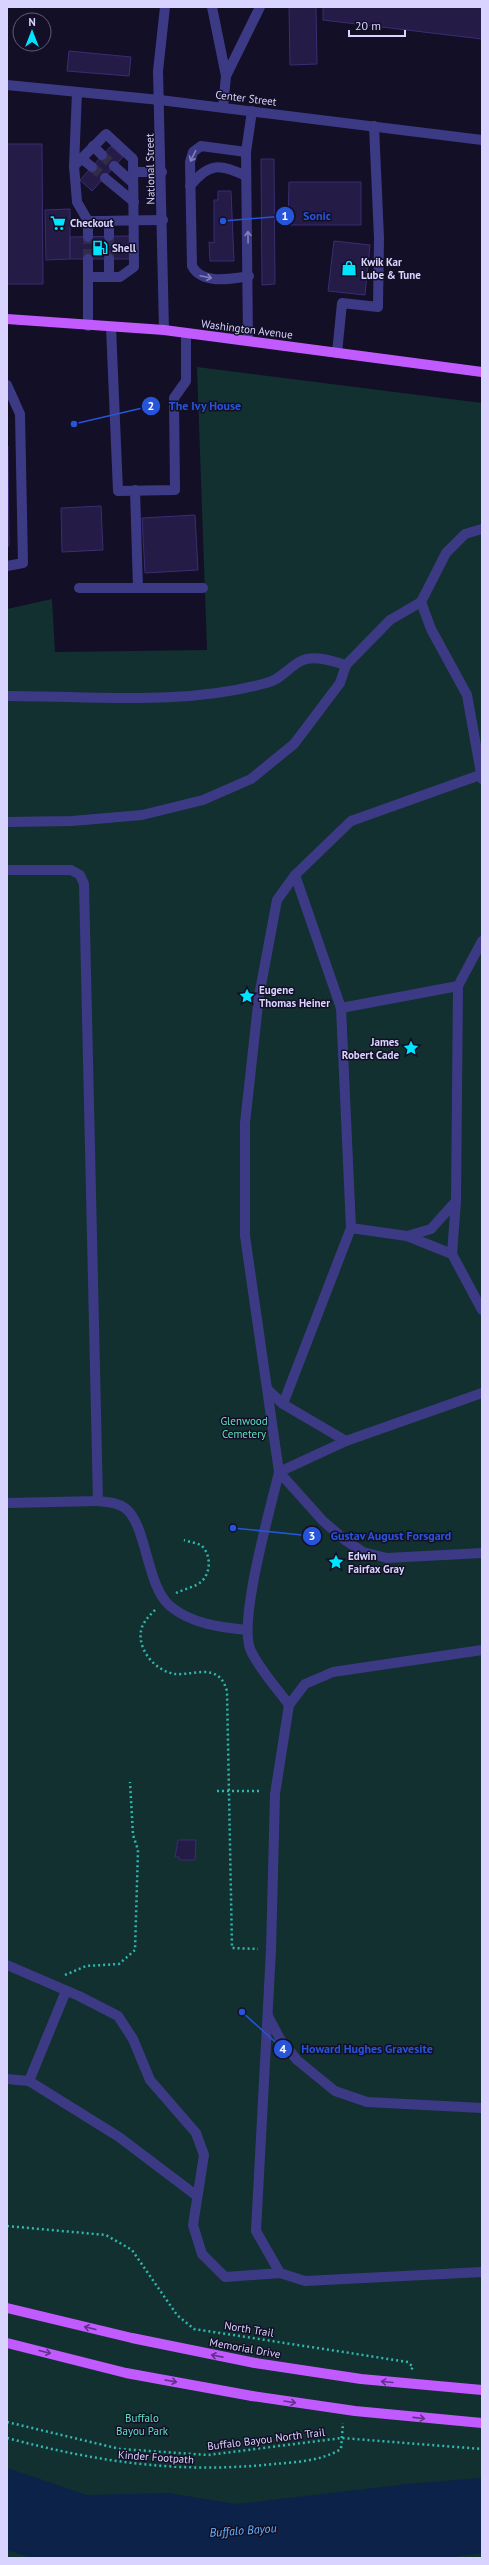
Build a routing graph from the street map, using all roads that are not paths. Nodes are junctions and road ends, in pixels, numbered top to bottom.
1 (165, 7) edge
2 (212, 7) edge
3 (260, 7) edge
4 (226, 76) junction
5 (7, 85) edge
6 (77, 92) junction
7 (160, 100) junction
8 (223, 107) junction
9 (252, 111) junction
10 (374, 126) junction
11 (482, 140) edge
12 (93, 146) junction
13 (246, 152) junction
14 (102, 155) tunnel mouth
15 (78, 162) junction
16 (114, 166) tunnel mouth
17 (92, 167) tunnel mouth
18 (133, 172) junction
19 (162, 172) junction
20 (246, 176) junction
21 (104, 178) tunnel mouth
22 (133, 183) junction
23 (190, 186) junction
24 (134, 202) junction
25 (134, 220) junction
26 (163, 220) junction
27 (88, 221) junction
28 (109, 221) junction
29 (109, 236) tunnel mouth
30 (88, 237) tunnel mouth
31 (88, 259) tunnel mouth
32 (109, 259) tunnel mouth
33 (249, 276) junction
34 (88, 277) junction
35 (109, 277) junction
36 (7, 319) edge
37 (88, 326) junction
38 (111, 327) junction
39 (164, 330) junction
40 (186, 333) junction
41 (248, 341) junction
42 (337, 353) junction
43 (482, 372) edge
44 (7, 385) edge
45 (135, 490) junction
46 (482, 529) edge
47 (7, 566) edge
48 (79, 588) dead end
49 (138, 588) junction
50 (203, 588) dead end
51 (421, 602) junction
52 (346, 665) junction
53 (7, 696) edge
54 (481, 777) edge
55 (7, 822) edge
56 (7, 870) edge
57 (295, 875) junction
58 (482, 941) edge
59 (458, 986) junction
60 (342, 1008) junction
61 (456, 1201) junction
62 (352, 1228) junction
63 (407, 1236) junction
64 (452, 1254) junction
65 (482, 1310) edge
66 (268, 1390) junction
67 (482, 1393) edge
68 (283, 1404) junction
69 (346, 1441) junction
70 (279, 1472) junction
71 (98, 1501) junction
72 (7, 1503) edge
73 (482, 1553) edge
74 (247, 1630) junction
75 (482, 1650) edge
76 (289, 1705) junction
77 (7, 1965) edge
78 (66, 1991) junction
79 (268, 2016) junction
80 (7, 2079) edge
81 (30, 2081) junction
82 (482, 2108) edge
83 (197, 2196) junction
84 (482, 2272) edge
85 (280, 2273) junction
86 (7, 2308) edge
87 (7, 2343) edge
88 (482, 2390) edge
89 (482, 2423) edge

1 - 7 street, National Street
2 - 4 street
3 - 4 street
4 - 8 street
5 - 6 street, Center Street
6 - 7 street, Center Street
6 - 15 street
7 - 8 street, Center Street
7 - 19 street, National Street
8 - 9 street, Center Street
9 - 10 street, Center Street
9 - 13 street
10 - 11 street, Center Street
10 - 42 street
12 - 14 street
12 - 15 street
12 - 18 street
13 - 20 street
13 -> 23 street
15 - 17 street
15 - 27 street
16 - 22 street
18 - 19 street
18 - 22 street
19 - 26 street, National Street
20 - 23 street
33 -> 20 street
21 - 24 street
22 - 24 street
23 -> 33 street
24 - 25 street
25 - 26 street
25 - 28 street
25 - 35 street
26 - 39 street, National Street
27 - 28 street
27 - 30 street
28 - 29 street
31 - 34 street
32 - 35 street
33 - 41 street
34 - 35 street
34 - 37 street
36 - 37 main road, Washington Avenue
37 - 38 main road, Washington Avenue
38 - 39 main road, Washington Avenue
38 - 45 street
39 - 40 main road, Washington Avenue
40 - 41 main road, Washington Avenue
40 - 45 street
41 - 42 main road, Washington Avenue
42 - 43 main road, Washington Avenue
44 - 47 street
45 - 49 street
46 - 51 street
48 - 49 street
49 - 50 street
51 - 52 street
51 - 54 street
52 - 53 street
52 - 55 street
54 - 57 street
56 - 71 street
57 - 60 street
57 - 66 street
58 - 59 street
59 - 60 street
59 - 61 street
60 - 62 street
61 - 63 street
61 - 64 street
62 - 63 street
62 - 68 street
63 - 64 street
64 - 65 street
66 - 68 street
66 - 70 street
67 - 69 street
68 - 69 street
69 - 70 street
70 - 73 street
70 - 74 street
71 - 72 street
71 - 74 street
74 - 76 street
75 - 76 street
76 - 79 street
77 - 78 street
78 - 81 street
78 - 83 street
79 - 82 street
79 - 85 street
80 - 81 street
81 - 83 street
83 - 85 street
84 - 85 street
88 -> 86 main road, Memorial Drive, bridge
87 -> 89 main road, bridge

